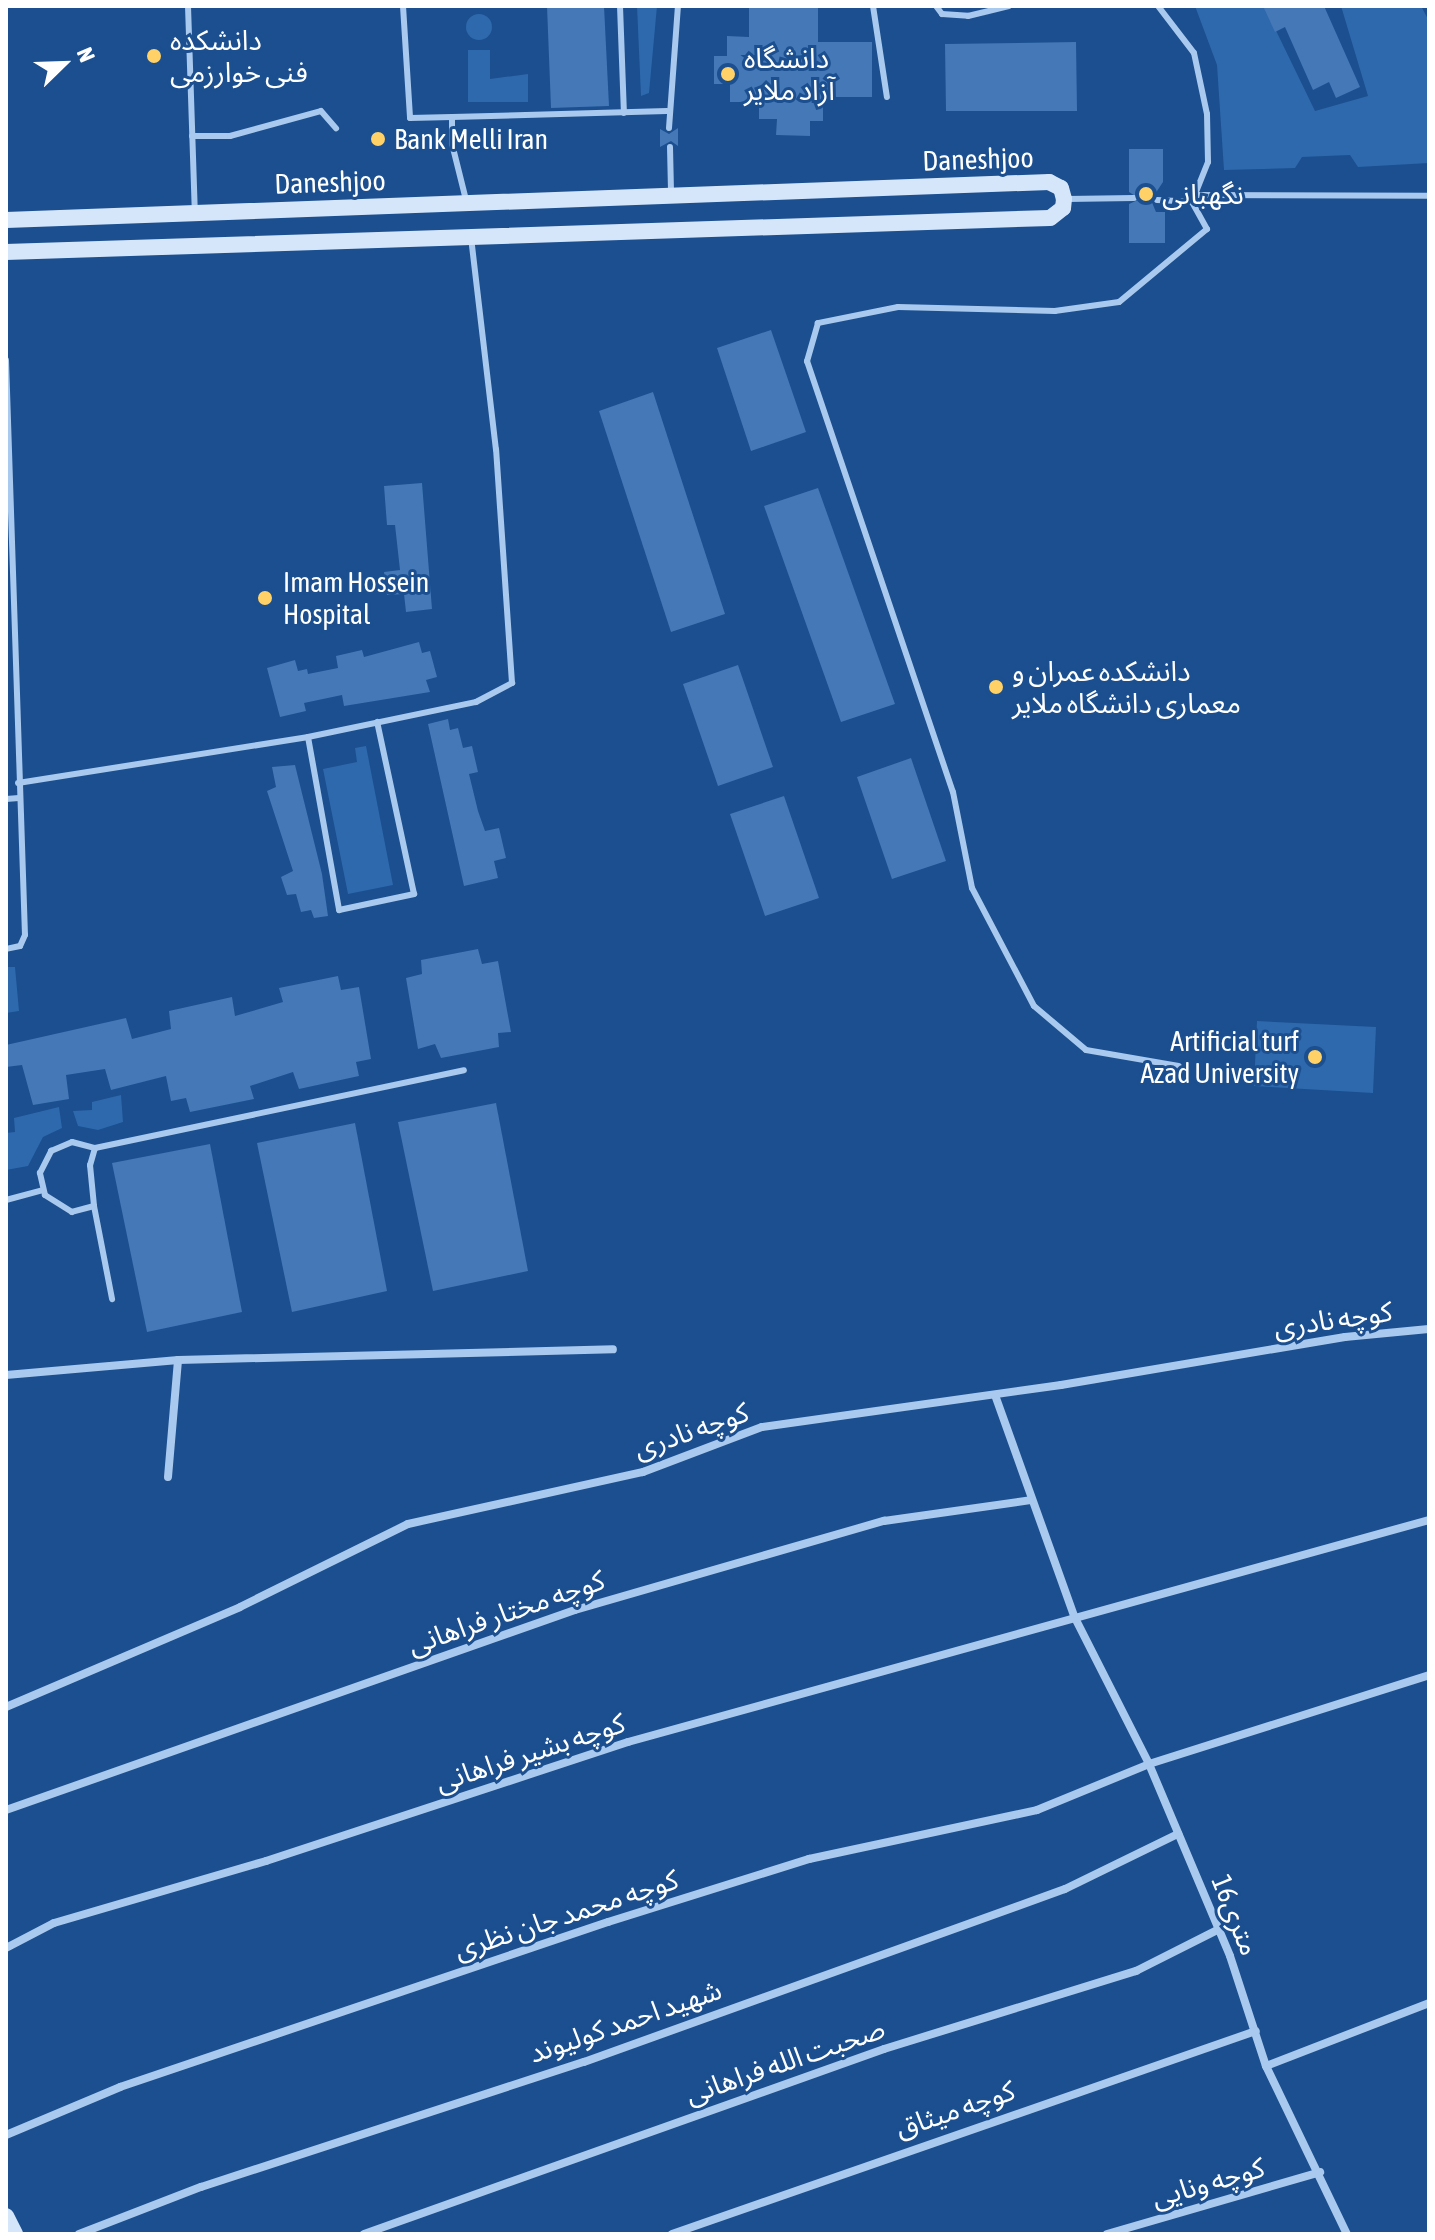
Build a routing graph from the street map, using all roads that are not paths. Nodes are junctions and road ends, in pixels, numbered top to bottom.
1 (188, 6) edge
2 (403, 6) edge
3 (620, 6) edge
4 (678, 6) edge
5 (873, 6) edge
6 (936, 6) edge
7 (1009, 6) edge
8 (1158, 6) edge
9 (887, 97) dead end
10 (667, 111) junction
11 (624, 113) junction
12 (452, 117) junction
13 (336, 128) dead end
14 (669, 128) dead end
15 (192, 136) junction
16 (670, 147) dead end
17 (672, 196) junction
18 (1429, 196) edge
19 (1134, 198) dead end
20 (1064, 199) junction
21 (1194, 199) junction
22 (1157, 200) dead end
23 (467, 203) junction
24 (195, 213) junction
25 (6, 220) edge
26 (471, 237) junction
27 (6, 252) edge
28 (6, 360) edge
29 (6, 576) edge
30 (12, 584) junction
31 (14, 659) junction
32 (6, 665) edge
33 (377, 722) junction
34 (308, 737) junction
35 (18, 783) junction
36 (19, 798) junction
37 (6, 799) edge
38 (6, 949) edge
39 (1179, 1066) dead end
40 (464, 1070) dead end
41 (95, 1148) junction
42 (43, 1190) junction
43 (6, 1200) edge
44 (94, 1206) junction
45 (112, 1299) dead end
46 (1429, 1329) edge
47 (613, 1349) dead end
48 (178, 1360) junction
49 (6, 1375) edge
50 (995, 1395) junction
51 (168, 1477) dead end
52 (1031, 1500) junction
53 (1429, 1520) edge
54 (1074, 1616) junction
55 (1429, 1675) edge
56 (6, 1707) edge
57 (1149, 1764) junction
58 (6, 1810) edge
59 (1178, 1834) junction
60 (1219, 1929) junction
61 (6, 1948) edge
62 (1429, 2003) edge
63 (1256, 2031) junction
64 (1266, 2066) junction
65 (6, 2135) edge
66 (1320, 2172) junction
67 (6, 2216) edge
68 (15, 2234) edge
69 (79, 2234) edge
70 (364, 2234) edge
71 (672, 2234) edge
72 (1107, 2234) edge
73 (1347, 2234) edge

1 - 15 lane
2 - 12 lane
3 - 11 lane
4 - 10 lane
5 - 9 lane
6 - 7 lane
8 - 21 lane
10 - 11 lane
10 - 14 lane
11 - 12 lane
12 - 23 lane
13 - 15 lane
15 - 24 lane
16 - 17 lane
17 - 20 main road, Daneshjoo
17 - 23 main road, Daneshjoo
18 - 21 lane
19 - 20 lane
20 - 26 main road, Daneshjoo
21 - 22 lane
21 - 39 lane
23 - 24 main road, Daneshjoo
24 - 25 main road, Daneshjoo
26 - 27 main road, Daneshjoo
26 - 33 lane
28 - 30 lane
29 - 30 lane
30 - 31 lane
31 - 32 lane
31 - 35 lane
33 - 34 lane
33 - 34 lane
34 - 35 lane
35 - 36 lane
36 - 37 lane
36 - 38 lane
40 - 41 lane
41 - 42 lane
41 - 44 lane
42 - 43 lane
42 - 44 lane
44 - 45 lane
46 - 50 street, کوچه نادری
47 - 48 street
48 - 49 street
48 - 51 street
50 - 52 street, 16متری
50 - 56 street, کوچه نادری
52 - 54 street, 16متری
52 - 58 street, کوچه مختار فراهانی
53 - 54 street, کوچه بشیر فراهانی
54 - 57 street, 16متری
54 - 61 street, کوچه بشیر فراهانی
55 - 57 street, کوچه محمد جان نظری
57 - 59 street, 16متری
57 - 65 street, کوچه محمد جان نظری
59 - 60 street, 16متری
59 - 69 street, شهید احمد کولیوند
60 - 63 street, 16متری
60 - 70 street, صحبت الله فراهانی
62 - 64 street
63 - 64 street, 16متری
63 - 71 street, کوچه میثاق
64 - 66 street, 16متری
66 - 72 street, کوچه ونایی
66 - 73 street, 16متری
67 - 68 main road

